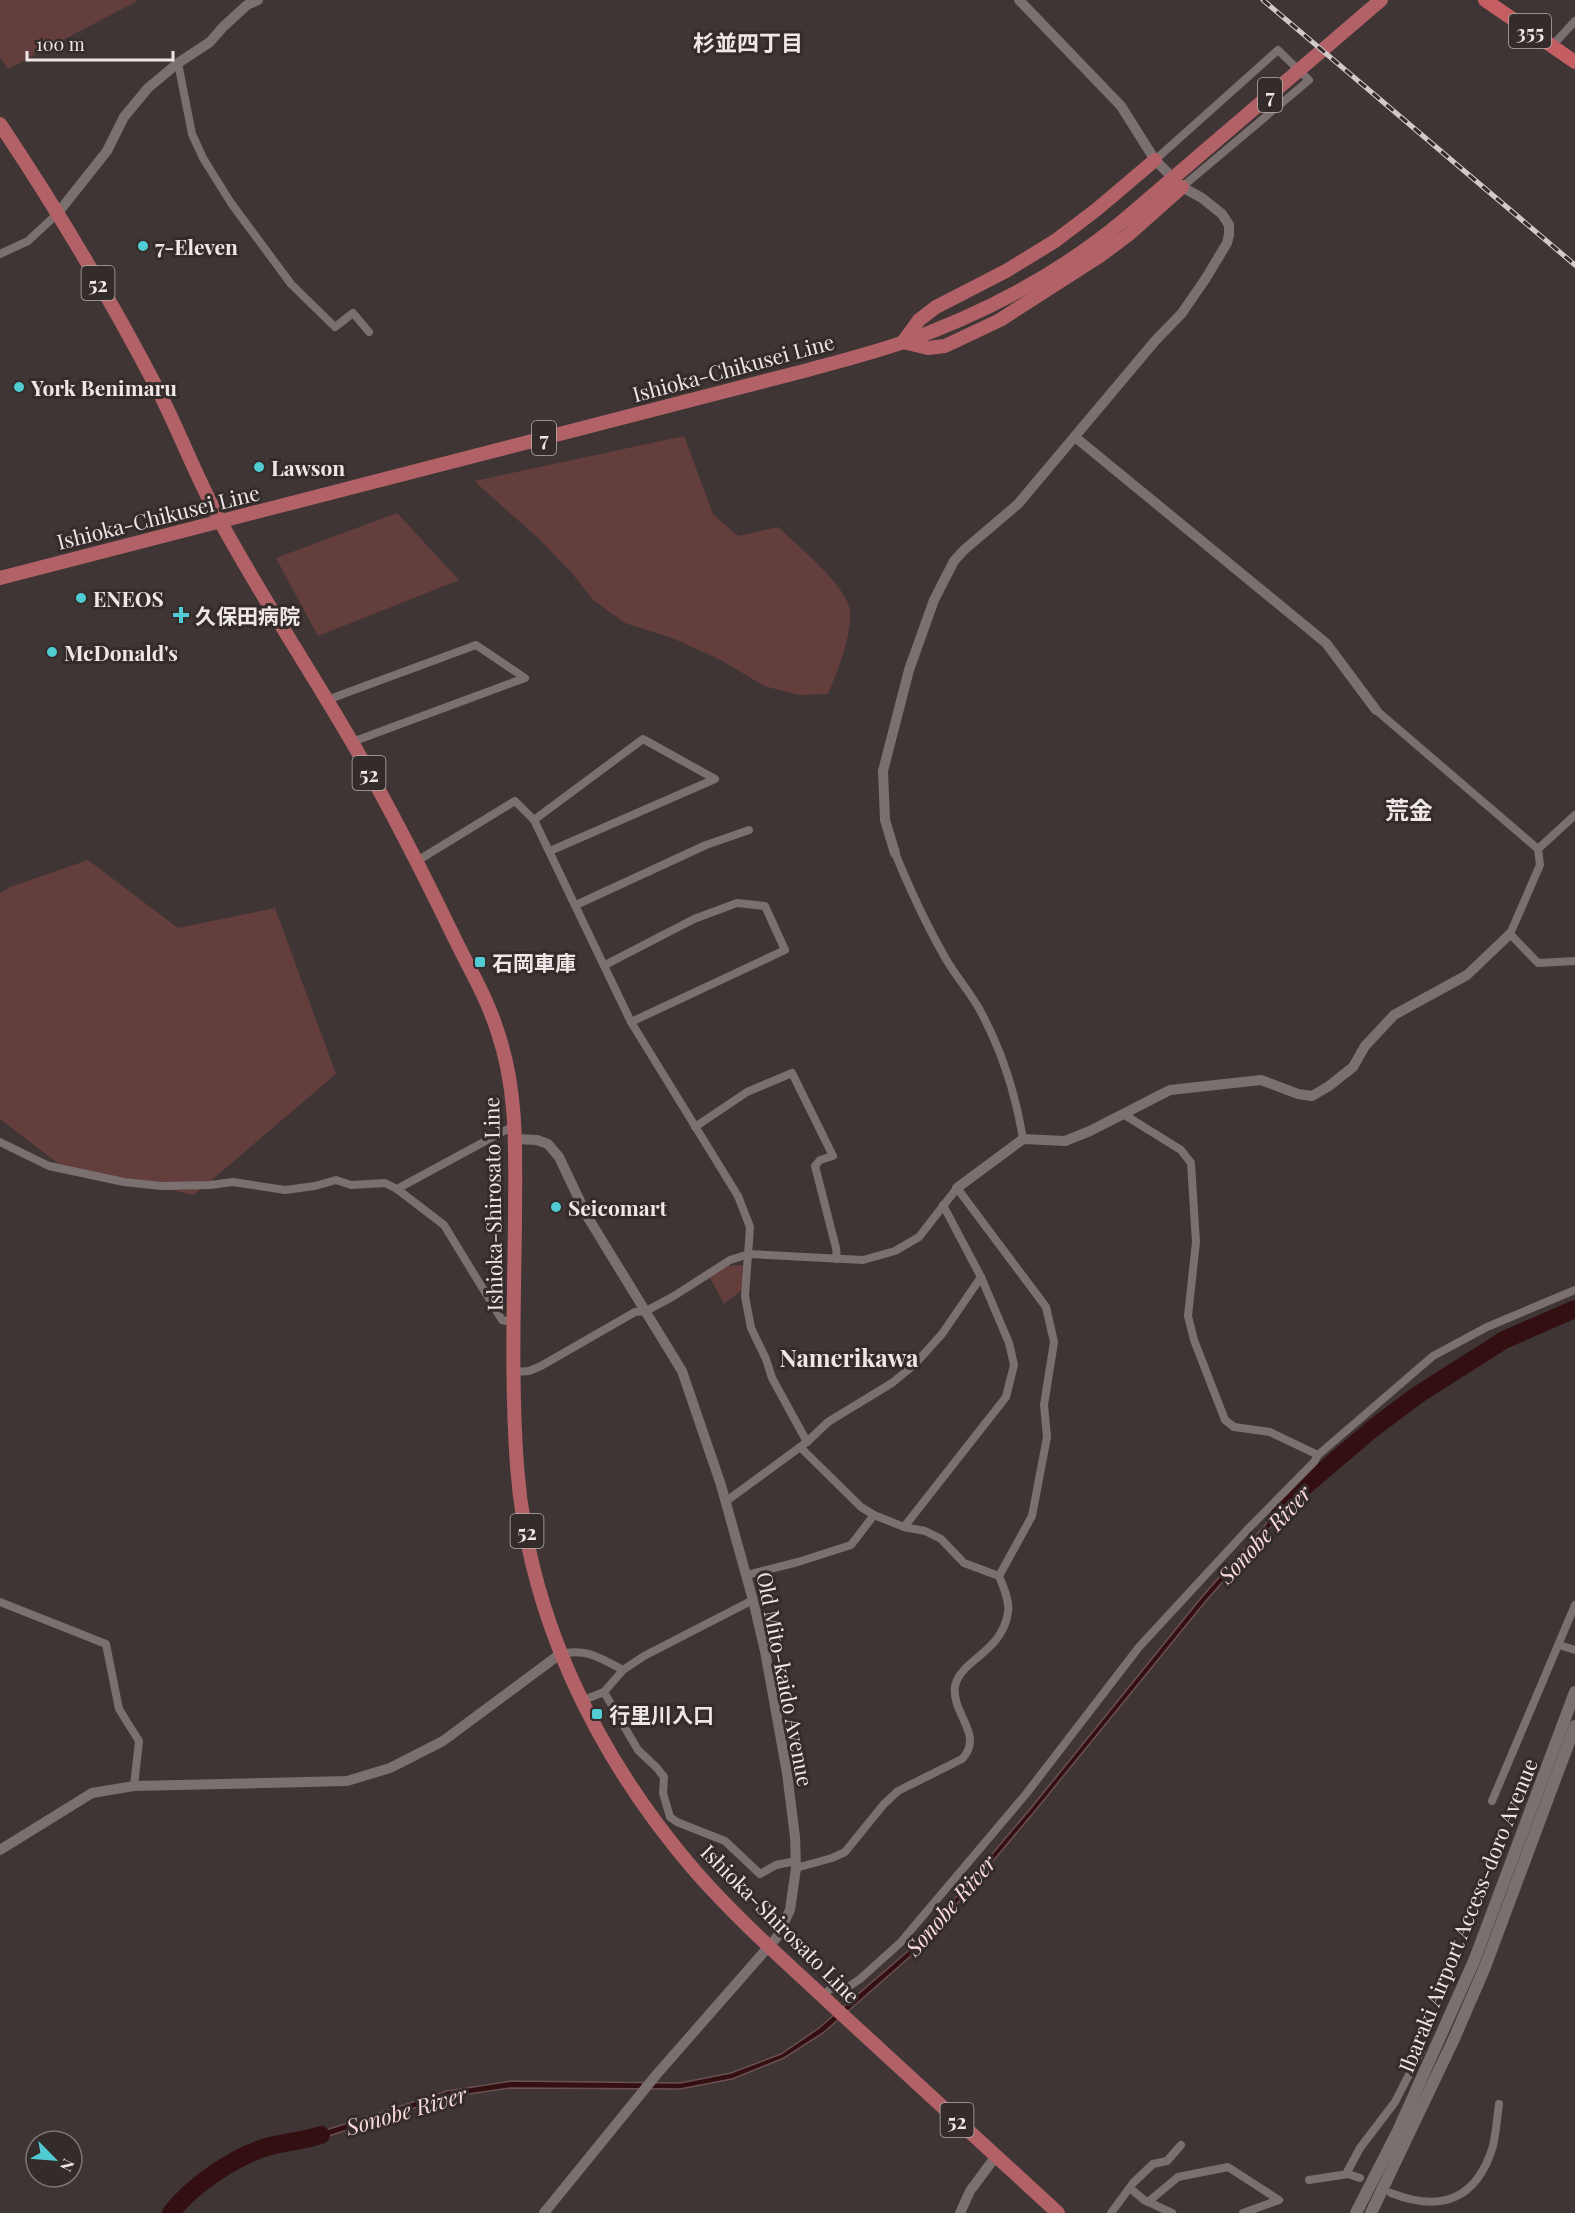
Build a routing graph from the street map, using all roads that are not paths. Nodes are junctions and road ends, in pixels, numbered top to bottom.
1 (258, 0) edge
2 (1019, 0) edge
3 (1381, 0) edge
4 (1485, 0) edge
5 (246, 2) edge
6 (1575, 21) edge
7 (1552, 46) junction
8 (1575, 62) edge
9 (178, 63) junction
10 (0, 124) edge
11 (1155, 160) junction
12 (1182, 187) junction
13 (57, 214) junction
14 (0, 254) edge
15 (369, 332) dead end
16 (903, 342) junction
17 (1075, 436) junction
18 (220, 522) junction
19 (0, 578) edge
20 (327, 700) junction
21 (1376, 710) joint
22 (352, 742) junction
23 (1575, 815) edge
24 (534, 820) junction
25 (749, 830) dead end
26 (1538, 849) junction
27 (550, 851) junction
28 (895, 853) joint
29 (417, 861) junction
30 (576, 904) junction
31 (1510, 934) junction
32 (1575, 960) edge
33 (604, 965) junction
34 (631, 1022) junction
35 (1123, 1114) junction
36 (695, 1127) junction
37 (515, 1132) junction
38 (1023, 1139) junction
39 (0, 1142) edge
40 (957, 1188) junction
41 (397, 1189) junction
42 (943, 1205) junction
43 (749, 1254) junction
44 (837, 1259) junction
45 (981, 1277) junction
46 (1575, 1290) edge
47 (646, 1311) junction
48 (514, 1323) junction
49 (513, 1372) junction
50 (803, 1444) junction
51 (1318, 1455) junction
52 (725, 1502) junction
53 (874, 1515) junction
54 (904, 1527) junction
55 (747, 1575) junction
56 (999, 1576) junction
57 (753, 1600) junction
58 (0, 1602) edge
59 (1575, 1605) edge
60 (1559, 1644) junction
61 (1575, 1650) edge
62 (560, 1654) junction
63 (623, 1670) junction
64 (604, 1692) junction
65 (1575, 1692) edge
66 (581, 1701) junction
67 (1575, 1726) edge
68 (134, 1786) junction
69 (1492, 1801) dead end
70 (0, 1850) edge
71 (796, 1864) junction
72 (770, 1947) junction
73 (827, 2000) junction
74 (1421, 2051) dead end
75 (1499, 2104) dead end
76 (1180, 2145) dead end
77 (996, 2156) junction
78 (1346, 2174) junction
79 (1360, 2178) dead end
80 (1309, 2180) dead end
81 (1130, 2188) junction
82 (1391, 2193) dead end
83 (1148, 2202) junction
84 (544, 2213) edge
85 (960, 2213) edge
86 (1058, 2213) edge
87 (1111, 2213) edge
88 (1172, 2213) edge
89 (1243, 2213) edge
90 (1356, 2213) edge
91 (1371, 2213) edge

1 - 5 street
2 - 11 street
3 - 16 main road, Ishioka-Chikusei Line / 7
4 - 7 highway, 355
5 - 9 street
6 - 7 street
7 - 8 highway, 355
9 - 13 street
9 - 15 street
10 - 13 main road, Ishioka-Shirosato Line / 52
11 - 12 street
11 - 12 street
11 - 16 main road
12 - 16 main road
12 - 17 street
13 - 14 street
13 - 18 main road, Ishioka-Shirosato Line / 52
16 - 18 main road, Ishioka-Chikusei Line / 7
17 - 21 street
17 - 28 street
18 - 19 main road, Ishioka-Chikusei Line / 7
18 - 20 main road, Ishioka-Shirosato Line / 52
20 - 22 main road, Ishioka-Shirosato Line / 52
20 - 22 street
21 - 26 street
22 - 29 main road, Ishioka-Shirosato Line / 52
23 - 26 street
24 - 27 street
24 - 27 street
24 - 29 street
25 - 30 street
26 - 31 street
27 - 30 street
28 - 38 street
29 - 37 main road, Ishioka-Shirosato Line / 52
30 - 33 street
31 - 32 street
31 - 35 street
33 - 34 street
33 - 34 street
34 - 36 street
35 - 38 street
35 - 51 street
36 - 43 street
36 - 44 street
37 - 41 street
37 - 47 street, Old Mito-kaido Avenue
37 - 48 main road, Ishioka-Shirosato Line / 52
38 - 40 street
39 - 41 street
40 - 42 street
40 - 56 street
41 - 48 street
42 - 44 street
42 - 45 street
43 - 44 street
43 - 47 street
43 - 50 street
45 - 50 street
45 - 54 street
46 - 51 street
47 - 49 street
47 - 52 street, Old Mito-kaido Avenue
48 - 49 main road, Ishioka-Shirosato Line / 52
49 - 62 main road, Ishioka-Shirosato Line / 52
50 - 52 street
50 - 53 street
51 - 73 street
52 - 55 street, Old Mito-kaido Avenue
53 - 54 street
53 - 55 street
54 - 56 street
55 - 57 street, Old Mito-kaido Avenue
56 - 71 street
57 - 63 street
57 - 71 street, Old Mito-kaido Avenue
58 - 68 street
59 - 60 street
60 - 61 street
60 - 69 street
62 - 63 street
62 - 66 main road, Ishioka-Shirosato Line / 52
62 - 68 street
63 - 64 street
64 - 66 street
64 - 71 street
65 - 90 main road, Ibaraki Airport Access-doro Avenue
66 - 72 main road, Ishioka-Shirosato Line / 52
67 - 91 main road, Ibaraki Airport Access-doro Avenue
68 - 70 street
71 - 72 street, Old Mito-kaido Avenue
72 - 73 main road, Ishioka-Shirosato Line / 52
72 - 84 street, Old Mito-kaido Avenue
73 - 77 main road, Ishioka-Shirosato Line / 52
74 - 78 street
75 - 82 street
76 - 81 street
77 - 85 street
77 - 86 main road, Ishioka-Shirosato Line / 52
78 - 79 street
78 - 80 street
81 - 83 street
81 - 87 street
83 - 88 street
83 - 89 street

